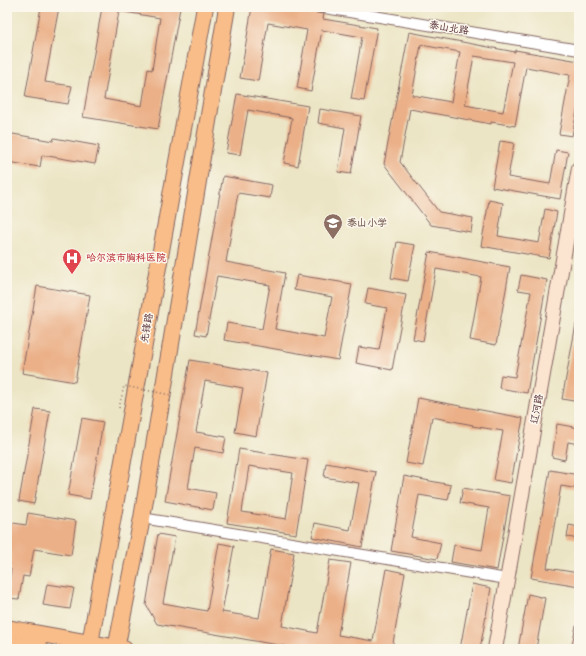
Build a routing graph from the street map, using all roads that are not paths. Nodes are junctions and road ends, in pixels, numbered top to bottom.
1 (205, 7) edge
2 (227, 7) edge
3 (319, 7) edge
4 (579, 50) edge
5 (579, 168) edge
6 (579, 201) edge
7 (142, 518) junction
8 (507, 579) junction
9 (7, 628) edge
10 (7, 644) edge
11 (90, 646) edge
12 (40, 649) edge
13 (119, 649) edge
14 (495, 649) edge
15 (501, 649) edge

1 - 11 main road, 先锋路
2 - 7 main road
3 - 4 street, 泰山北路
5 - 8 main road, 辽河路
6 - 15 main road, 辽河路
7 - 8 street
7 - 13 main road
8 - 14 main road, 辽河路
9 - 11 main road
10 - 12 main road
11 - 13 main road

